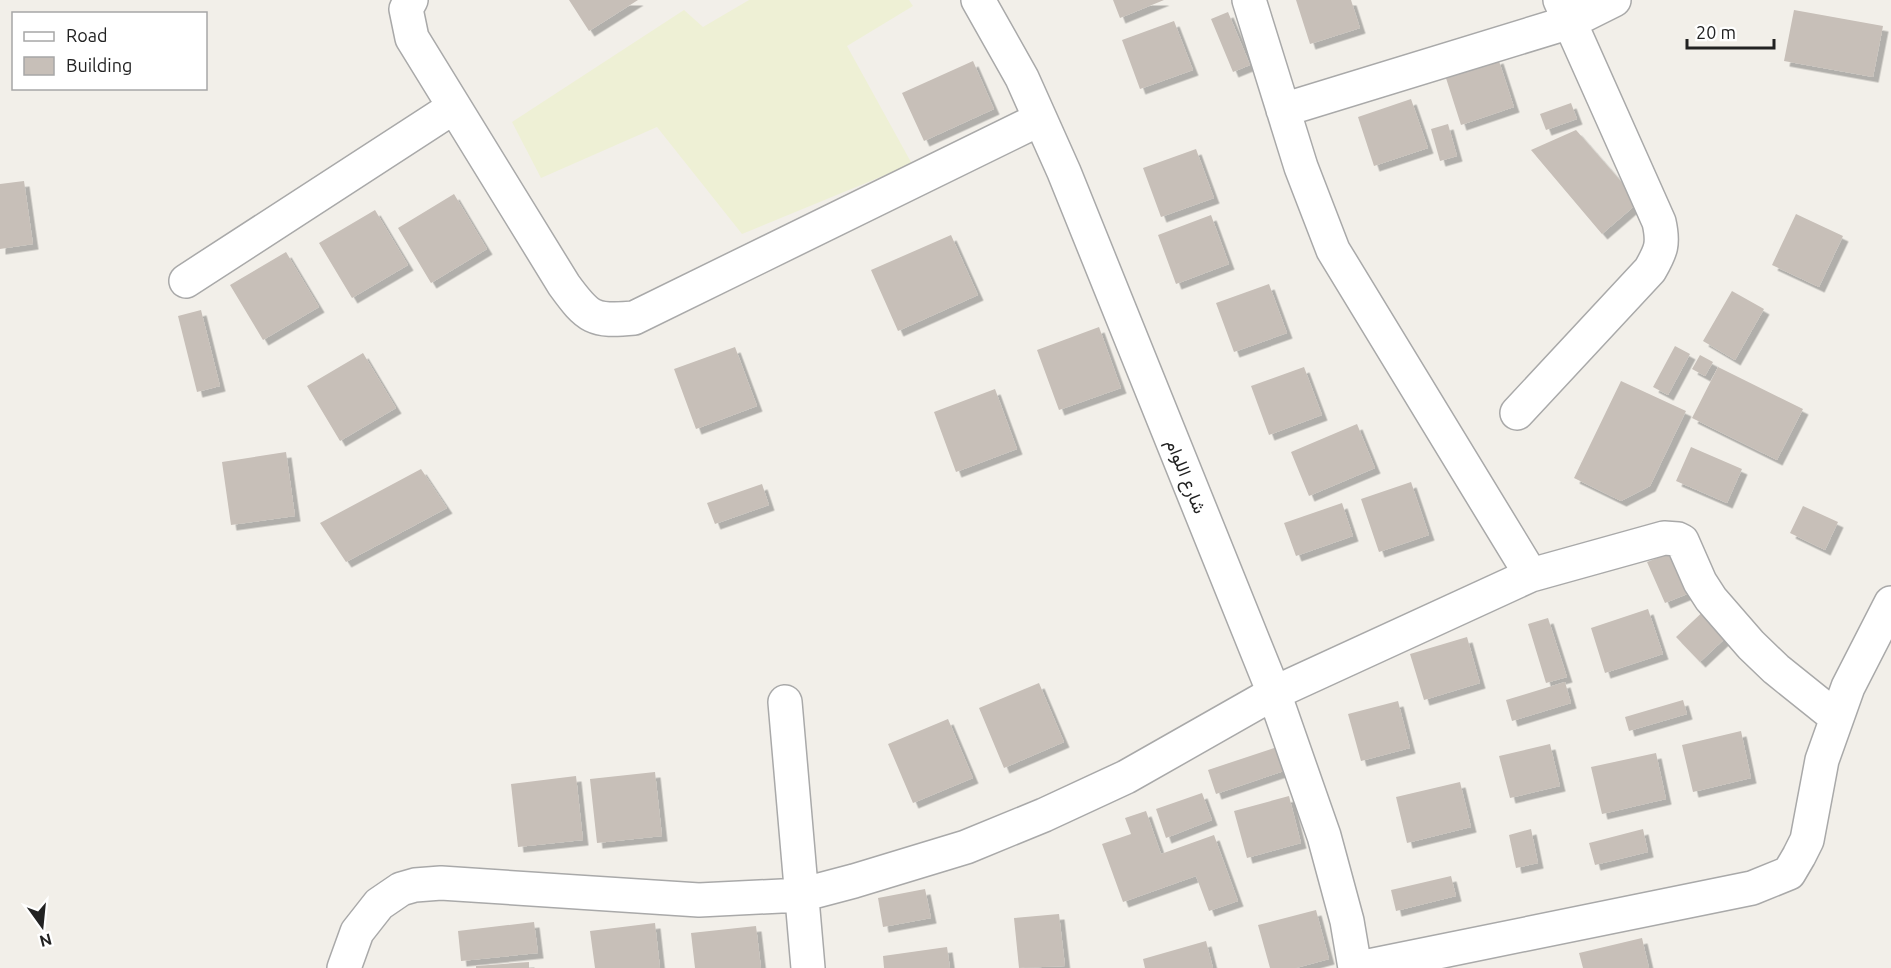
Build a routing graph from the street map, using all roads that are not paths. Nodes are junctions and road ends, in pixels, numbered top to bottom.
1 (411, 0) edge
2 (978, 0) edge
3 (1249, 0) edge
4 (1614, 0) edge
5 (1565, 11) edge
6 (454, 107) junction
7 (1283, 110) junction
8 (1040, 118) junction
9 (186, 281) dead end
10 (1517, 413) dead end
11 (1532, 575) junction
12 (1891, 603) edge
13 (1274, 693) junction
14 (785, 702) dead end
15 (1837, 718) junction
16 (801, 895) junction
17 (344, 968) edge
18 (808, 968) edge
19 (1357, 968) edge

1 - 6 street
2 - 8 street, شارع اللوام
3 - 7 street
4 - 5 street
5 - 7 street
5 - 10 street
6 - 8 street
6 - 9 street
7 - 11 street
8 - 13 street, شارع اللوام
11 - 13 street
11 - 15 street
12 - 15 street
13 - 16 street
13 - 19 street, شارع اللوام
14 - 16 street
15 - 19 street
16 - 17 street
16 - 18 street

